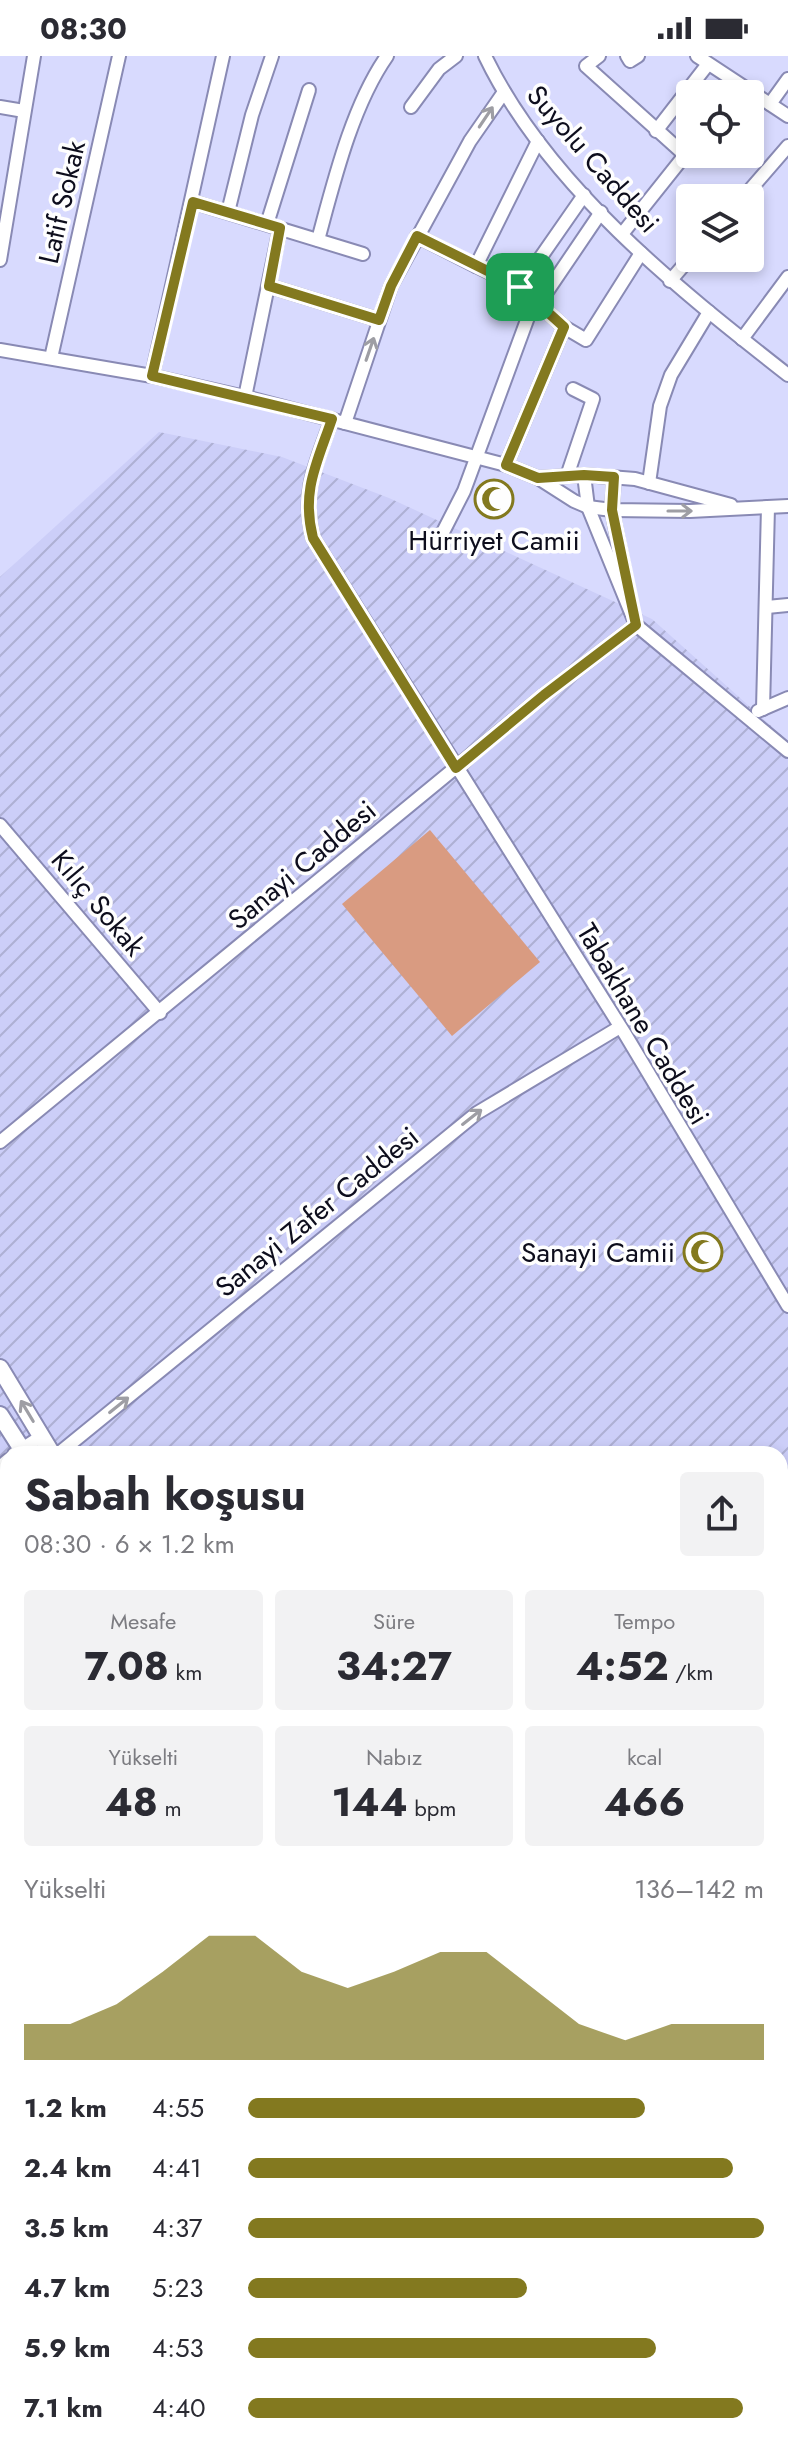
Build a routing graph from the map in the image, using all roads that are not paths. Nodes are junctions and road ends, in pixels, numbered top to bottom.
1 (34, 56) edge
2 (119, 56) edge
3 (223, 56) edge
4 (272, 56) edge
5 (387, 56) edge
6 (456, 56) edge
7 (485, 56) edge
8 (599, 56) edge
9 (703, 60) edge
10 (788, 79) edge
11 (729, 80) edge
12 (309, 90) dead end
13 (504, 92) junction
14 (764, 101) edge
15 (770, 104) junction
16 (0, 107) edge
17 (411, 107) dead end
18 (24, 111) junction
19 (788, 116) edge
20 (656, 131) junction
21 (538, 141) junction
22 (676, 145) edge
23 (788, 146) edge
24 (679, 168) edge
25 (755, 184) edge
26 (6, 186) edge
27 (584, 195) junction
28 (193, 202) junction
29 (228, 212) junction
30 (601, 212) junction
31 (274, 226) junction
32 (622, 234) junction
33 (417, 236) junction
34 (318, 240) junction
35 (641, 253) junction
36 (363, 254) dead end
37 (0, 260) edge
38 (476, 266) junction
39 (678, 272) edge
40 (788, 277) edge
41 (670, 281) junction
42 (269, 286) junction
43 (520, 287) junction
44 (536, 303) junction
45 (709, 312) junction
46 (379, 320) junction
47 (564, 327) junction
48 (742, 339) junction
49 (0, 350) edge
50 (51, 358) junction
51 (788, 375) edge
52 (152, 376) junction
53 (573, 389) dead end
54 (245, 397) junction
55 (338, 421) junction
56 (476, 457) junction
57 (506, 465) junction
58 (584, 475) junction
59 (567, 476) junction
60 (614, 477) junction
61 (538, 478) junction
62 (649, 483) junction
63 (788, 506) edge
64 (588, 507) junction
65 (768, 507) junction
66 (747, 509) junction
67 (612, 510) junction
68 (441, 536) dead end
69 (788, 605) edge
70 (767, 607) junction
71 (636, 625) junction
72 (788, 698) edge
73 (763, 709) junction
74 (747, 717) junction
75 (788, 751) edge
76 (456, 768) junction
77 (0, 825) edge
78 (160, 1013) junction
79 (620, 1027) junction
80 (0, 1142) edge
81 (788, 1306) edge
82 (0, 1368) edge
83 (0, 1415) edge
84 (42, 1436) junction
85 (14, 1446) edge
86 (28, 1446) edge
87 (49, 1446) edge
88 (65, 1446) edge

1 - 18 street
2 - 50 street, Latif Sokak
3 - 28 street
4 - 29 street
5 - 34 street
6 - 17 street
7 - 13 street, Suyolu Caddesi
8 - 20 street
9 - 11 street
9 - 20 street
10 - 15 street
12 - 31 street
13 - 21 street, Suyolu Caddesi
33 -> 13 street, Tabakhane Caddesi
14 - 15 street
15 - 19 street
16 - 18 street
18 - 26 street
20 - 22 street
21 - 27 street, Suyolu Caddesi
21 - 38 street
23 - 25 street
24 - 32 street
26 - 37 street
27 - 30 street, Suyolu Caddesi
27 - 43 street
28 - 29 street
28 - 52 street
29 - 31 street
30 - 32 street, Suyolu Caddesi
30 - 44 street
31 - 34 street
31 - 42 street
32 - 35 street, Suyolu Caddesi
33 - 38 street
33 - 46 street, Tabakhane Caddesi
34 - 36 street
35 - 41 street, Suyolu Caddesi
35 - 47 street
38 - 43 street
39 - 41 street
40 - 48 street
41 - 45 street, Suyolu Caddesi
42 - 46 street
42 - 54 street
43 - 44 street
44 - 47 street
44 - 56 street
45 - 48 street, Suyolu Caddesi
45 - 62 street
55 -> 46 street, Tabakhane Caddesi
47 - 57 street
48 - 51 street, Suyolu Caddesi
49 - 50 street
50 - 52 street
52 - 54 street
53 - 59 street
54 - 55 street
55 - 56 street
55 - 76 street, Tabakhane Caddesi
56 - 57 street
56 - 68 street
57 - 61 street
58 - 59 street
58 - 60 street
58 - 64 street
59 - 61 street
60 - 62 street
60 - 67 street
61 - 64 street
62 - 66 street
63 - 65 street
64 - 67 street
64 - 71 street
65 - 66 street
65 - 70 street
67 -> 66 street
67 - 71 street
69 - 70 street
70 - 73 street
71 - 74 street
71 - 76 street, Sanayi Caddesi
72 - 73 street
73 - 74 street
74 - 75 street
76 - 78 street, Sanayi Caddesi
76 - 79 street, Tabakhane Caddesi
77 - 78 street, Kılıç Sokak
78 - 80 street, Sanayi Caddesi
79 - 81 street, Tabakhane Caddesi
88 -> 79 street, Sanayi Zafer Caddesi
84 -> 82 main road
83 - 85 main road
84 - 86 street
84 - 87 main road

